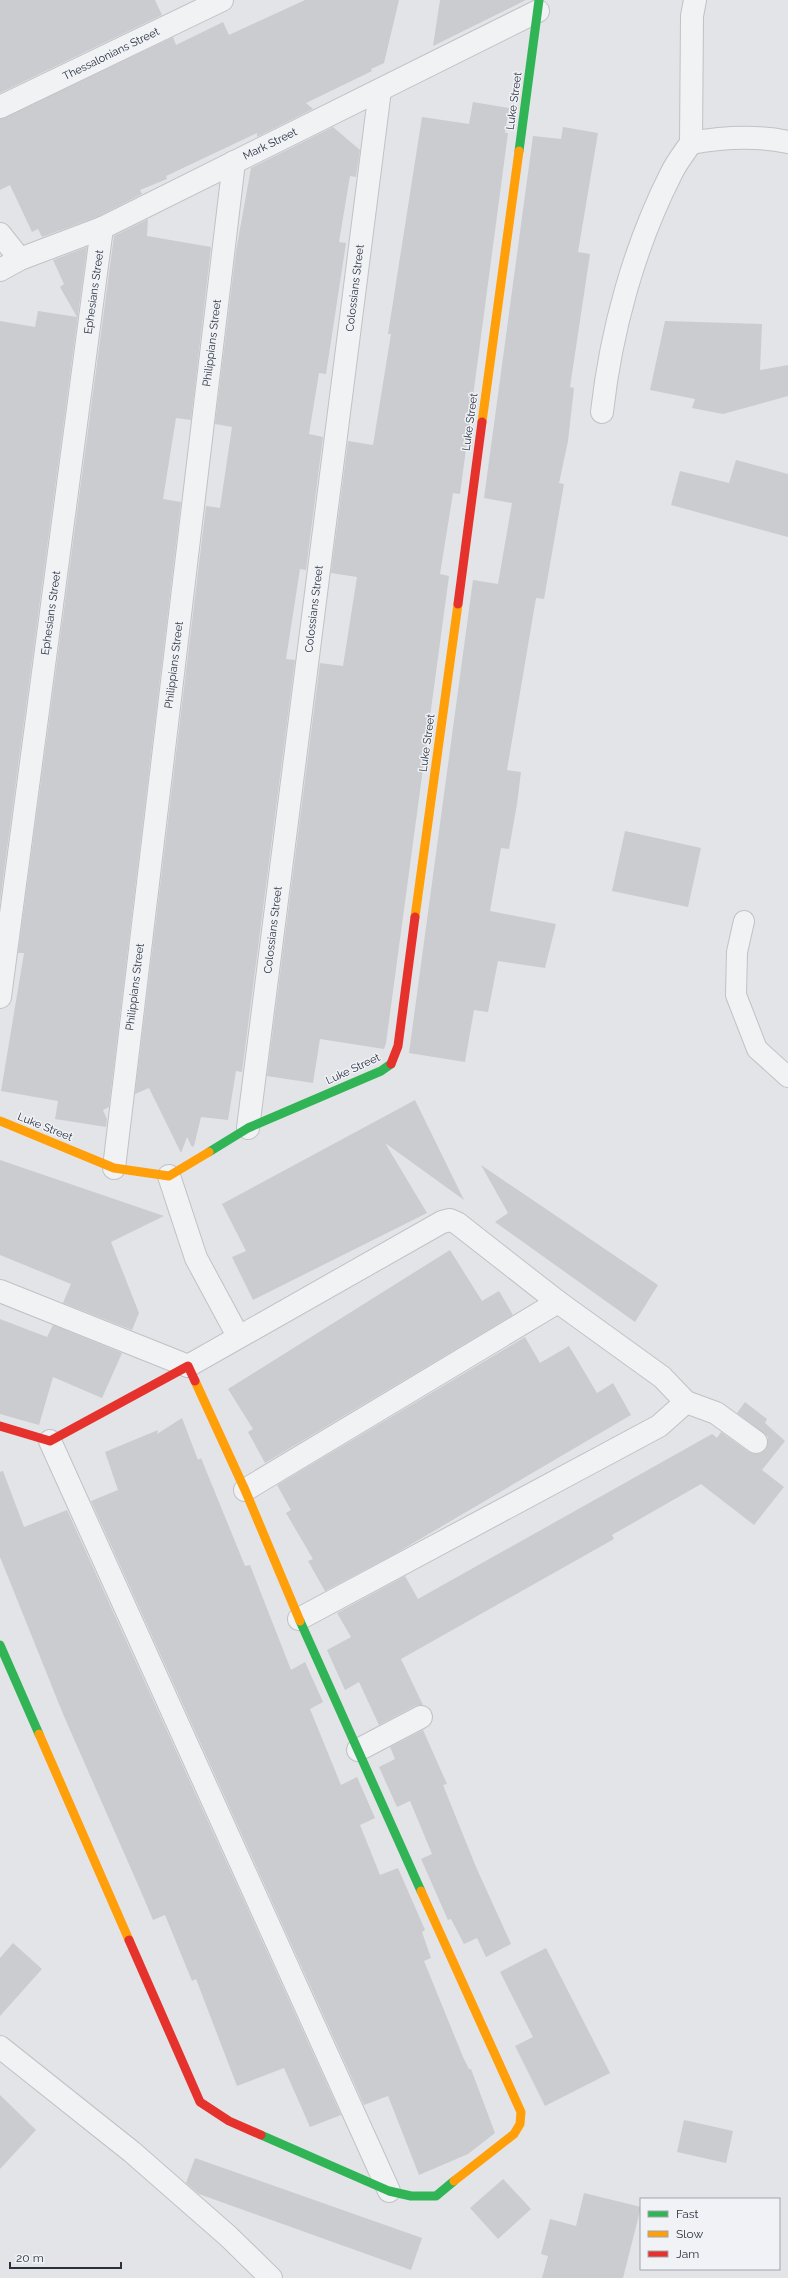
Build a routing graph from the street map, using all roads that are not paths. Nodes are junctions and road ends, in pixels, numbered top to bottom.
1 (222, 0) edge
2 (695, 0) edge
3 (538, 6) edge
4 (380, 90) junction
5 (0, 107) edge
6 (788, 142) edge
7 (691, 143) junction
8 (234, 162) junction
9 (102, 228) junction
10 (0, 234) edge
11 (20, 259) junction
12 (0, 270) edge
13 (602, 412) dead end
14 (744, 921) dead end
15 (0, 997) edge
16 (788, 1077) edge
17 (0, 1122) edge
18 (248, 1128) junction
19 (114, 1168) junction
20 (169, 1176) junction
21 (0, 1291) edge
22 (558, 1302) junction
23 (238, 1336) junction
24 (188, 1366) junction
25 (686, 1402) junction
26 (0, 1426) edge
27 (50, 1441) junction
28 (756, 1442) dead end
29 (245, 1490) junction
30 (299, 1619) junction
31 (0, 1645) edge
32 (421, 1717) dead end
33 (358, 1750) junction
34 (0, 2048) edge
35 (389, 2191) junction
36 (271, 2278) edge

1 - 5 street, Thessalonians Street
2 - 7 street
3 - 4 street, Mark Street
3 - 18 street, Luke Street
4 - 8 street, Mark Street
4 - 18 street, Colossians Street
6 - 7 street
7 - 13 street
8 - 9 street, Mark Street
8 - 19 street, Philippians Street
9 - 11 street, Mark Street
9 - 15 street, Ephesians Street
10 - 11 street
11 - 12 street, Mark Street
14 - 16 lane
17 - 19 street, Luke Street
18 - 20 street, Luke Street
19 - 20 street, Luke Street
20 - 23 street
21 - 24 street
22 - 23 street
22 - 25 street
22 - 29 street
23 - 24 street
24 - 27 street
24 - 29 street
25 - 28 street
25 - 30 street
26 - 27 street
27 - 35 street
29 - 30 street
30 - 33 street
31 - 35 street
32 - 33 street
33 - 35 street
34 - 36 street

